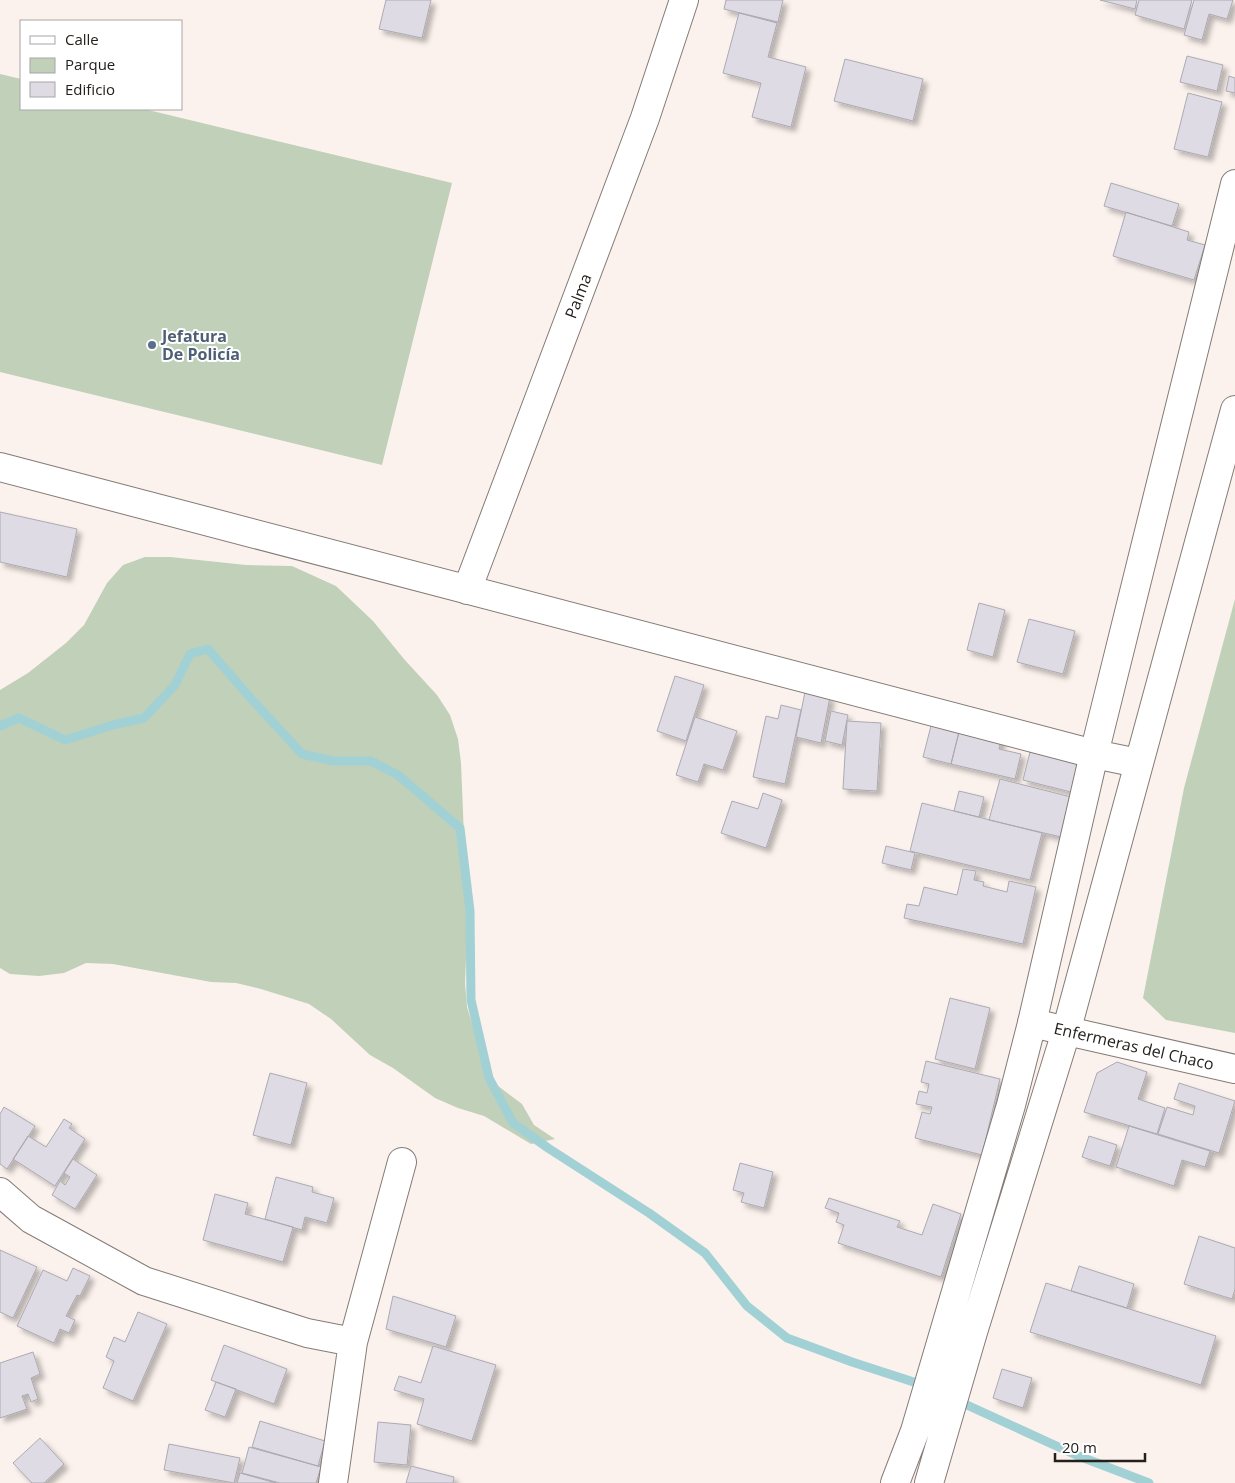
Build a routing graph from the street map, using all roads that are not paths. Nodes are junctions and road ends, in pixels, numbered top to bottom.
1 (684, 0) edge
2 (1235, 184) edge
3 (1235, 410) edge
4 (0, 468) edge
5 (467, 590) junction
6 (1094, 754) junction
7 (1138, 764) junction
8 (1032, 1023) junction
9 (1066, 1032) junction
10 (1235, 1069) edge
11 (402, 1162) dead end
12 (0, 1192) edge
13 (352, 1342) junction
14 (333, 1483) edge
15 (896, 1483) edge
16 (929, 1483) edge

1 - 5 street, Palma
2 - 6 street
3 - 7 street
4 - 5 street
5 - 6 street
6 - 7 street
6 - 8 street
7 - 9 street
8 - 9 street, Enfermeras del Chaco
8 - 15 street
9 - 10 street, Enfermeras del Chaco
9 - 16 street
11 - 13 street
12 - 13 street
13 - 14 street

